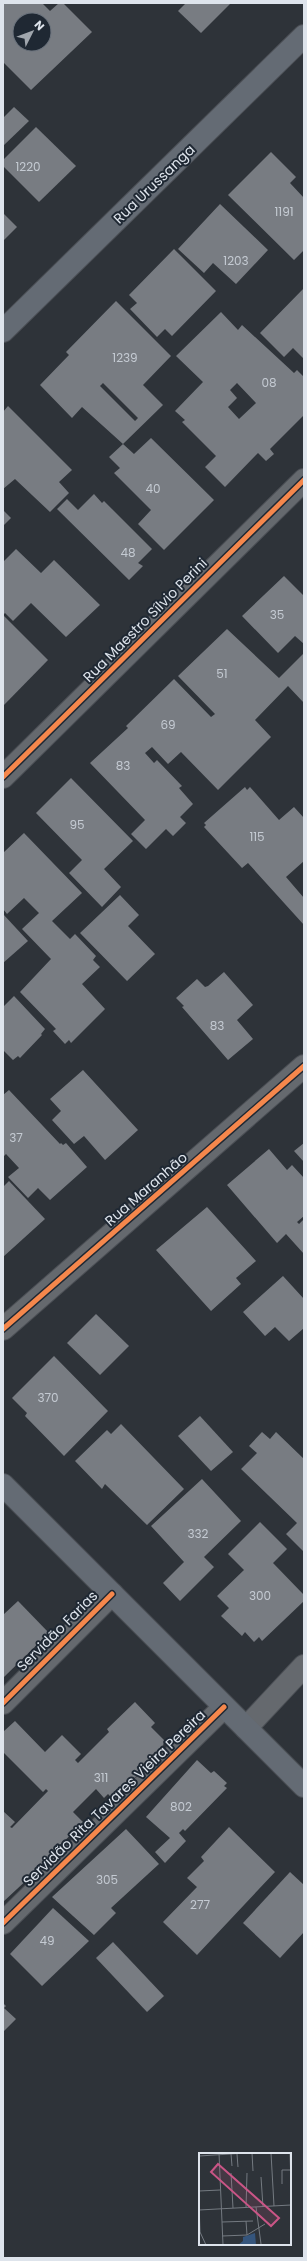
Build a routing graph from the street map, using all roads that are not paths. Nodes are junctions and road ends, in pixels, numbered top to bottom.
1 (304, 36) edge
2 (3, 331) edge
3 (304, 480) edge
4 (3, 777) edge
5 (304, 1066) edge
6 (3, 1329) edge
7 (3, 1485) edge
8 (112, 1594) junction
9 (304, 1666) edge
10 (3, 1702) edge
11 (224, 1706) junction
12 (246, 1728) junction
13 (304, 1786) edge
14 (3, 1923) edge

1 - 2 main road, Rua Urussanga
3 - 4 street, Rua Maestro Sílvio Perini
5 - 6 street, Rua Maranhão
7 - 8 main road
8 - 10 street, Servidão Farias
8 - 11 main road
9 - 12 street
11 - 12 main road
11 - 14 street, Servidão Rita Tavares Vieira Pereira
12 - 13 main road

